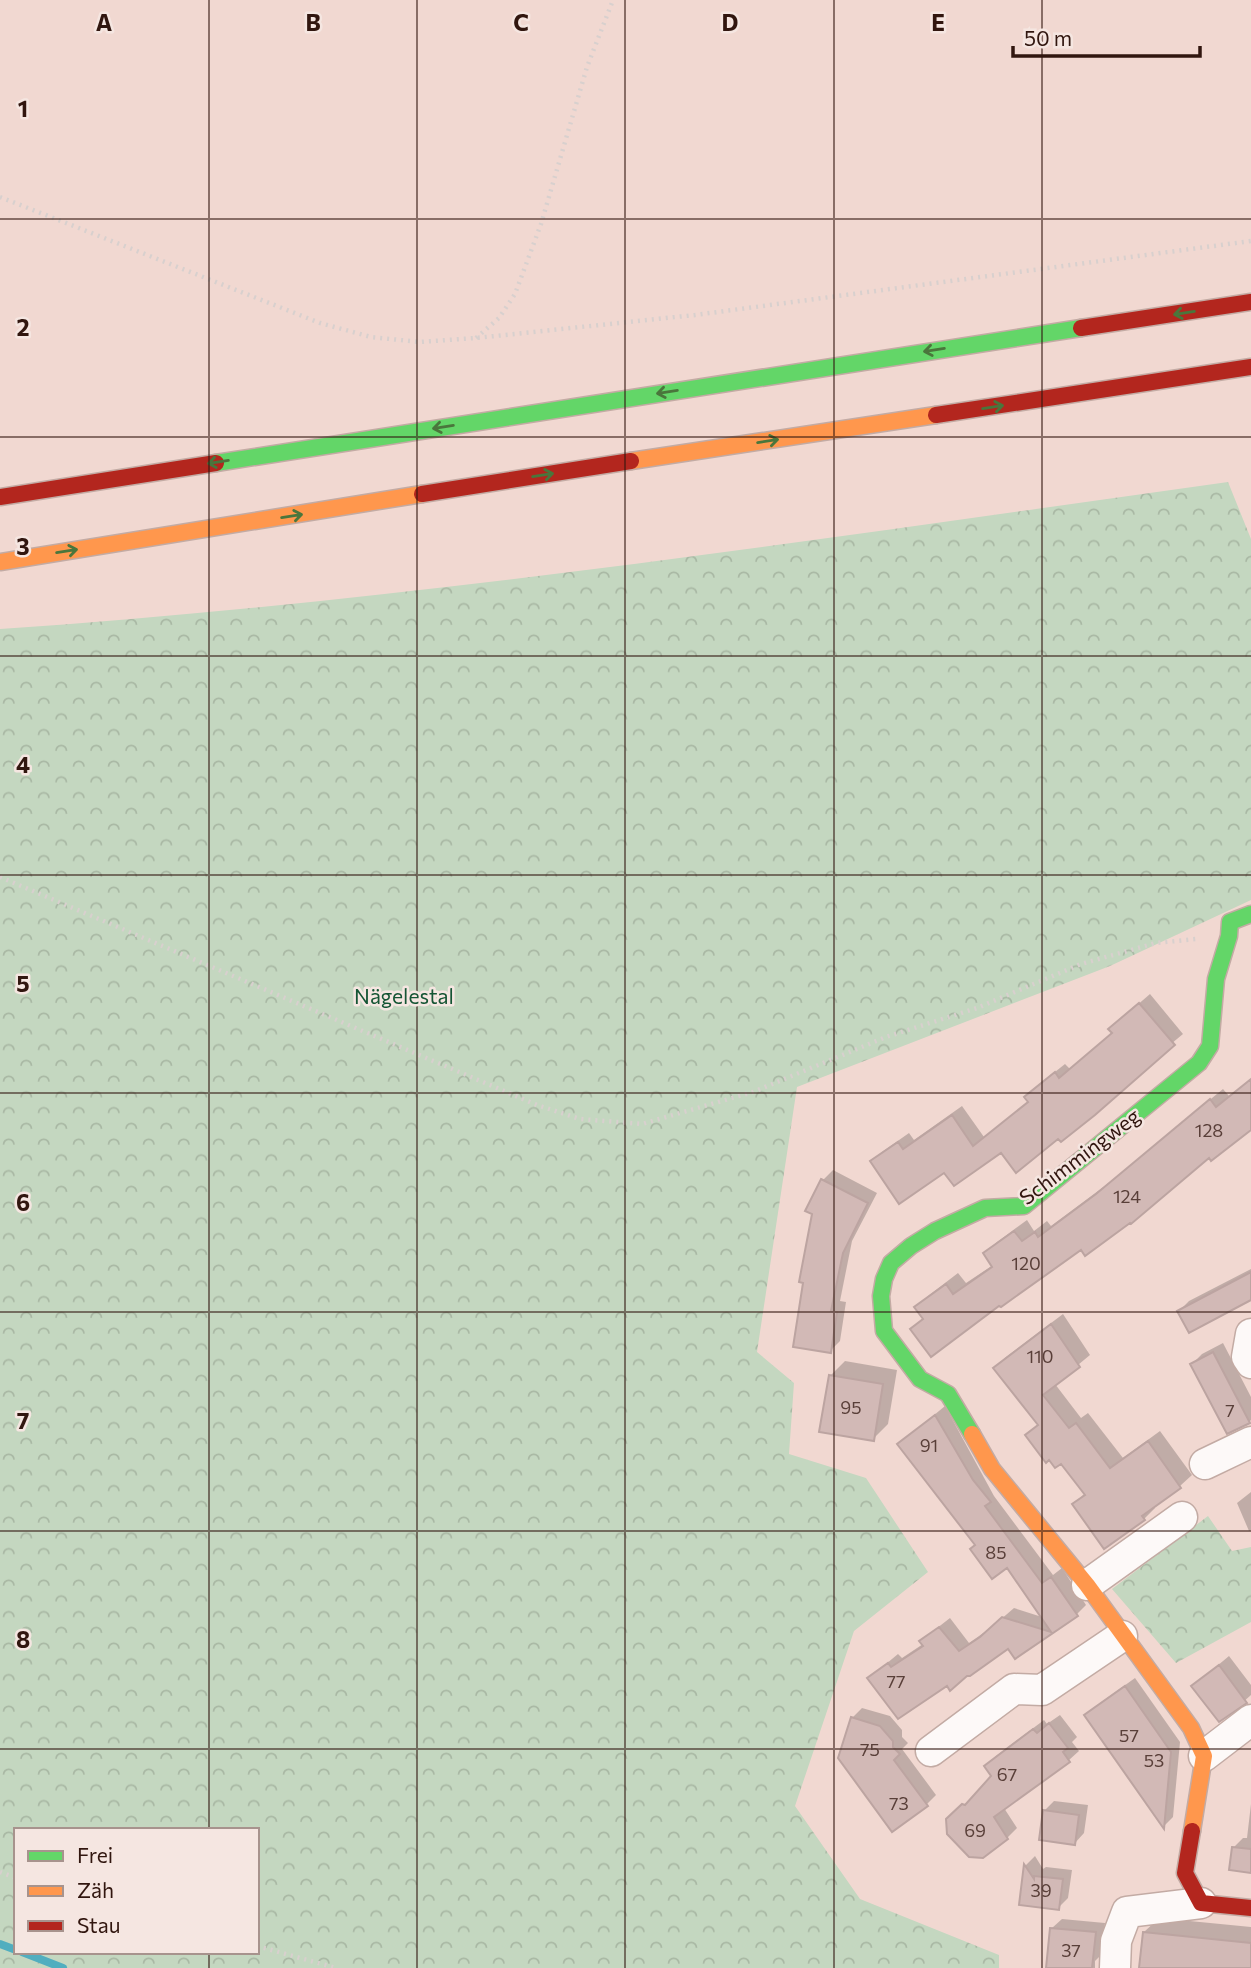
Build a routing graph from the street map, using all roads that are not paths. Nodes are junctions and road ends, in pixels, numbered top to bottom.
1 (1251, 302) edge
2 (1251, 367) edge
3 (1220, 372) junction
4 (1241, 386) dead end
5 (0, 497) edge
6 (0, 562) edge
7 (1251, 914) edge
8 (1251, 1334) edge
9 (1251, 1363) edge
10 (1251, 1442) edge
11 (1205, 1464) dead end
12 (1182, 1517) dead end
13 (1087, 1586) junction
14 (1122, 1636) junction
15 (1251, 1720) edge
16 (931, 1751) dead end
17 (1204, 1756) junction
18 (1201, 1903) junction
19 (1251, 1908) edge
20 (1115, 1968) edge

1 -> 5 main road
2 - 3 main road
3 - 4 main road
6 -> 3 main road
7 - 13 main road, Schimmingweg
8 - 9 street
10 - 11 street
12 - 13 street
13 - 14 main road, Schimmingweg
14 - 16 street
14 - 17 main road, Schimmingweg
15 - 17 street
17 - 18 main road
18 - 19 main road
18 - 20 street

